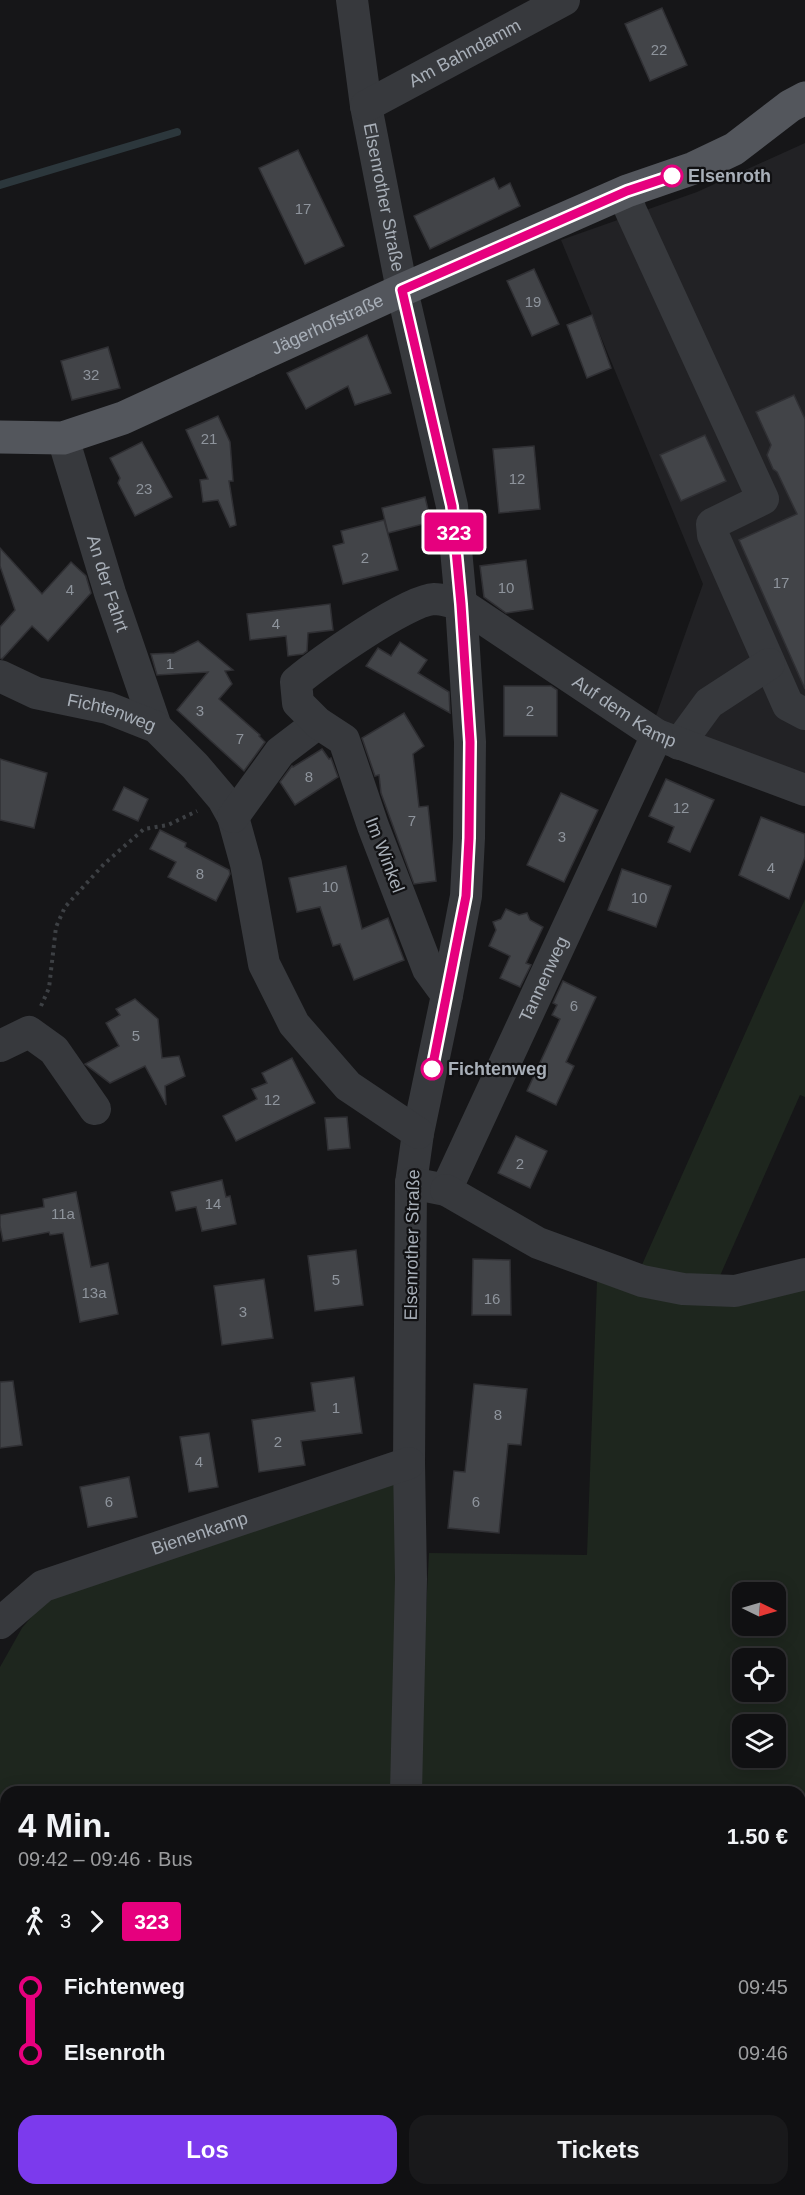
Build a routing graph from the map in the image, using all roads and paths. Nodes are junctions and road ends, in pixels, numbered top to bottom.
1 (352, 0) edge
2 (564, 0) edge
3 (805, 98) edge
4 (366, 106) junction
5 (627, 191) junction
6 (402, 290) junction
7 (0, 437) edge
8 (63, 438) junction
9 (461, 604) junction
10 (769, 664) junction
11 (0, 676) edge
12 (805, 714) edge
13 (318, 723) junction
14 (156, 727) junction
15 (668, 739) junction
16 (805, 790) edge
17 (228, 808) junction
18 (447, 995) junction
19 (28, 1032) junction
20 (0, 1046) edge
21 (95, 1108) dead end
22 (418, 1132) junction
23 (411, 1183) junction
24 (446, 1190) junction
25 (805, 1274) edge
26 (409, 1463) junction
27 (0, 1623) edge
28 (406, 1786) edge

1 - 4 street, Elsenrother Straße
2 - 4 street, Am Bahndamm
3 - 5 main road, Jägerhofstraße
4 - 6 street, Elsenrother Straße
5 - 6 main road, Jägerhofstraße
5 - 10 street
6 - 8 main road, Jägerhofstraße
6 - 9 street, Elsenrother Straße
7 - 8 main road, Jägerhofstraße
8 - 14 street, An der Fahrt
9 - 13 street, Im Winkel
9 - 15 street, Auf dem Kamp
9 - 18 street, Elsenrother Straße
10 - 12 street
10 - 15 street, Tannenweg
11 - 14 street, Fichtenweg
13 - 17 street
13 - 18 street, Im Winkel
14 - 17 street, Fichtenweg
15 - 16 street, Auf dem Kamp
15 - 24 street, Tannenweg
17 - 19 path
17 - 22 street, Fichtenweg
18 - 22 street, Elsenrother Straße
19 - 20 street
19 - 21 street
22 - 23 street, Elsenrother Straße
23 - 24 street
23 - 26 street, Elsenrother Straße
24 - 25 street
26 - 27 street, Bienenkamp
26 - 28 street, Elsenrother Straße

